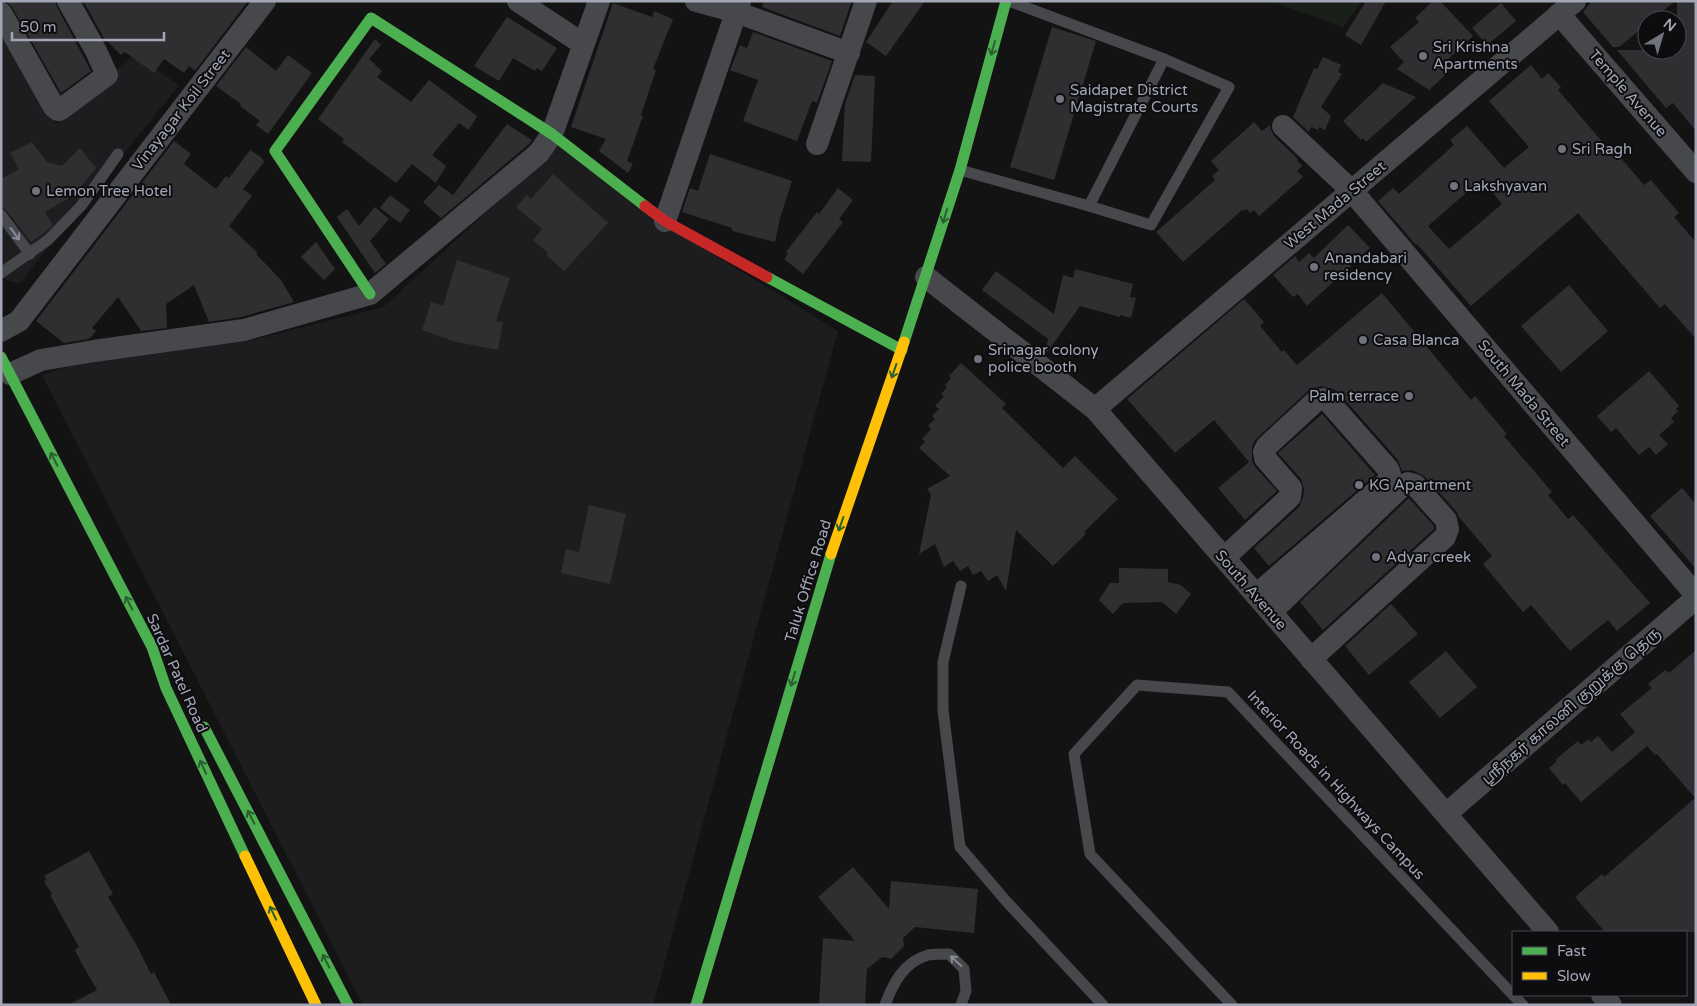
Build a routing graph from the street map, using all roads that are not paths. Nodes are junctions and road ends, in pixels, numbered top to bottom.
1 (68, 1) edge
2 (265, 1) edge
3 (518, 1) edge
4 (599, 1) edge
5 (696, 1) edge
6 (866, 1) edge
7 (1008, 1) edge
8 (738, 7) edge
9 (1567, 8) edge
10 (1, 13) edge
11 (584, 44) junction
12 (849, 53) junction
13 (1164, 59) junction
14 (1283, 126) dead end
15 (552, 134) junction
16 (817, 144) dead end
17 (118, 154) dead end
18 (960, 170) junction
19 (1696, 172) edge
20 (1352, 191) junction
21 (1089, 206) junction
22 (1, 215) edge
23 (665, 221) junction
24 (30, 254) junction
25 (1, 273) edge
26 (926, 278) junction
27 (370, 294) junction
28 (1, 331) edge
29 (902, 350) junction
30 (6, 366) edge
31 (1095, 409) junction
32 (1224, 558) junction
33 (961, 586) dead end
34 (1696, 596) edge
35 (1263, 604) junction
36 (152, 647) junction
37 (1311, 659) junction
38 (175, 675) dead end
39 (199, 717) dead end
40 (1446, 814) junction
41 (1547, 931) edge
42 (1512, 994) edge
43 (1514, 996) edge
44 (316, 1005) edge
45 (348, 1005) edge
46 (696, 1005) edge
47 (885, 1005) edge
48 (961, 1005) edge
49 (1103, 1005) edge
50 (1232, 1005) edge
51 (1523, 1005) edge

1 - 10 street
2 - 28 street, Vinayagar Koil Street
3 - 11 street
4 - 11 street
5 - 8 street
6 - 12 street
7 - 13 lane
7 -> 18 main road, Taluk Office Road
8 - 12 street
8 - 23 street
9 - 19 street, Temple Avenue
9 - 20 street, West Mada Street
11 - 15 street
12 - 16 street
13 - 21 lane
13 - 21 lane
14 - 20 street, South Mada Street
15 - 23 main road
15 - 27 street
15 - 27 main road
17 - 24 lane
18 - 21 lane
18 -> 26 main road, Taluk Office Road
20 - 31 street, West Mada Street
20 - 34 street, South Mada Street
22 -> 24 lane
23 - 29 main road
24 - 25 lane
26 - 29 main road, Taluk Office Road
26 - 31 street, South Avenue
27 - 30 street
29 -> 46 main road, Taluk Office Road
36 -> 30 main road, Sardar Patel Road
31 - 32 street, South Avenue
32 - 35 street, South Avenue
32 - 35 street
33 - 49 lane
34 - 40 street, ஸ்ரீநகர் காலனி குறுக்கு தெரு
35 - 37 street, South Avenue
35 - 37 street
36 - 38 main road
44 -> 36 main road, Sardar Patel Road
37 - 40 street, South Avenue
45 -> 39 main road
40 - 41 street, South Avenue
42 - 50 lane, Interior Roads in Highways Campus
43 - 51 lane, Interior Roads in Highways Campus
48 -> 47 lane

